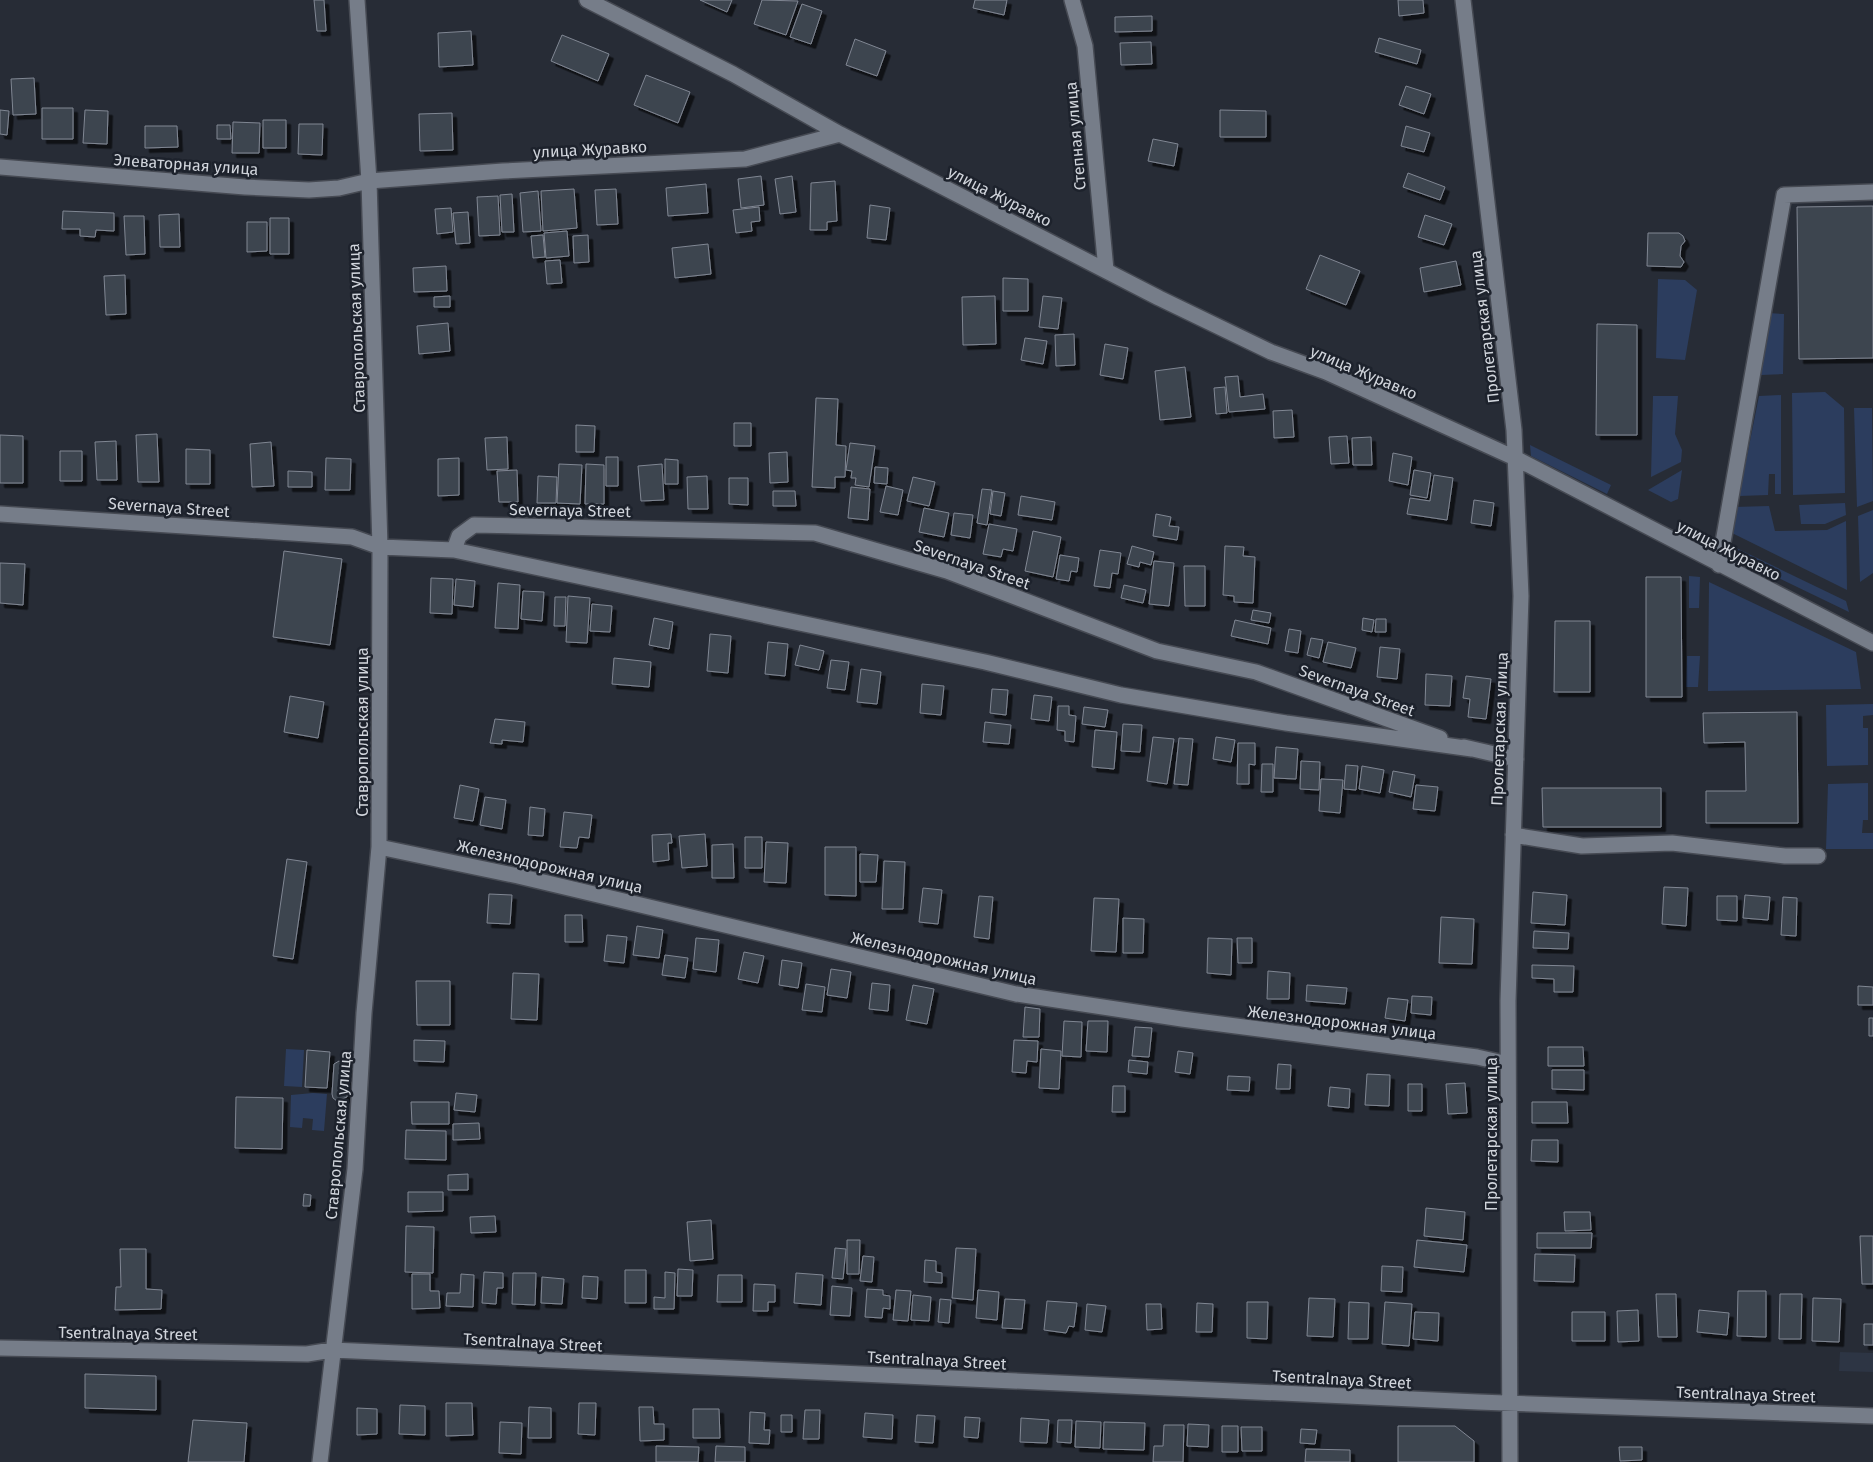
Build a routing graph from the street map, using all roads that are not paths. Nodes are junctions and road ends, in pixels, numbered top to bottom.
1 (357, 0) edge
2 (587, 0) edge
3 (1072, 0) edge
4 (1463, 0) edge
5 (840, 134) junction
6 (0, 167) edge
7 (368, 181) junction
8 (1873, 192) edge
9 (1106, 270) junction
10 (1515, 458) junction
11 (0, 514) edge
12 (380, 547) junction
13 (454, 550) junction
14 (1719, 565) junction
15 (1873, 644) edge
16 (1472, 750) junction
17 (1516, 759) junction
18 (1514, 835) junction
19 (379, 847) junction
20 (1818, 856) dead end
21 (1508, 1064) junction
22 (0, 1348) edge
23 (332, 1350) junction
24 (1511, 1404) junction
25 (1873, 1416) edge
26 (320, 1462) edge
27 (1510, 1462) edge

1 - 7 street, Ставропольская улица
2 - 5 street, улица Журавко
3 - 9 street, Степная улица
4 - 10 street, Пролетарская улица
5 - 7 street, улица Журавко
5 - 9 street, улица Журавко
6 - 7 street, Элеваторная улица
7 - 12 street, Ставропольская улица
8 - 14 street
9 - 10 street, улица Журавко
10 - 14 street, улица Журавко
10 - 17 street, Пролетарская улица
11 - 12 street, Severnaya Street
12 - 13 street, Severnaya Street
12 - 19 street, Ставропольская улица
13 - 16 street, Severnaya Street
13 - 16 street, Severnaya Street
14 - 15 street, улица Журавко
16 - 17 street, Severnaya Street
17 - 18 street, Пролетарская улица
18 - 20 street
18 - 21 street, Пролетарская улица
19 - 21 street, Железнодорожная улица
19 - 23 street, Ставропольская улица
21 - 24 street, Пролетарская улица
22 - 23 street, Tsentralnaya Street
23 - 24 street, Tsentralnaya Street
23 - 26 street, Ставропольская улица
24 - 25 street, Tsentralnaya Street
24 - 27 street, Пролетарская улица

